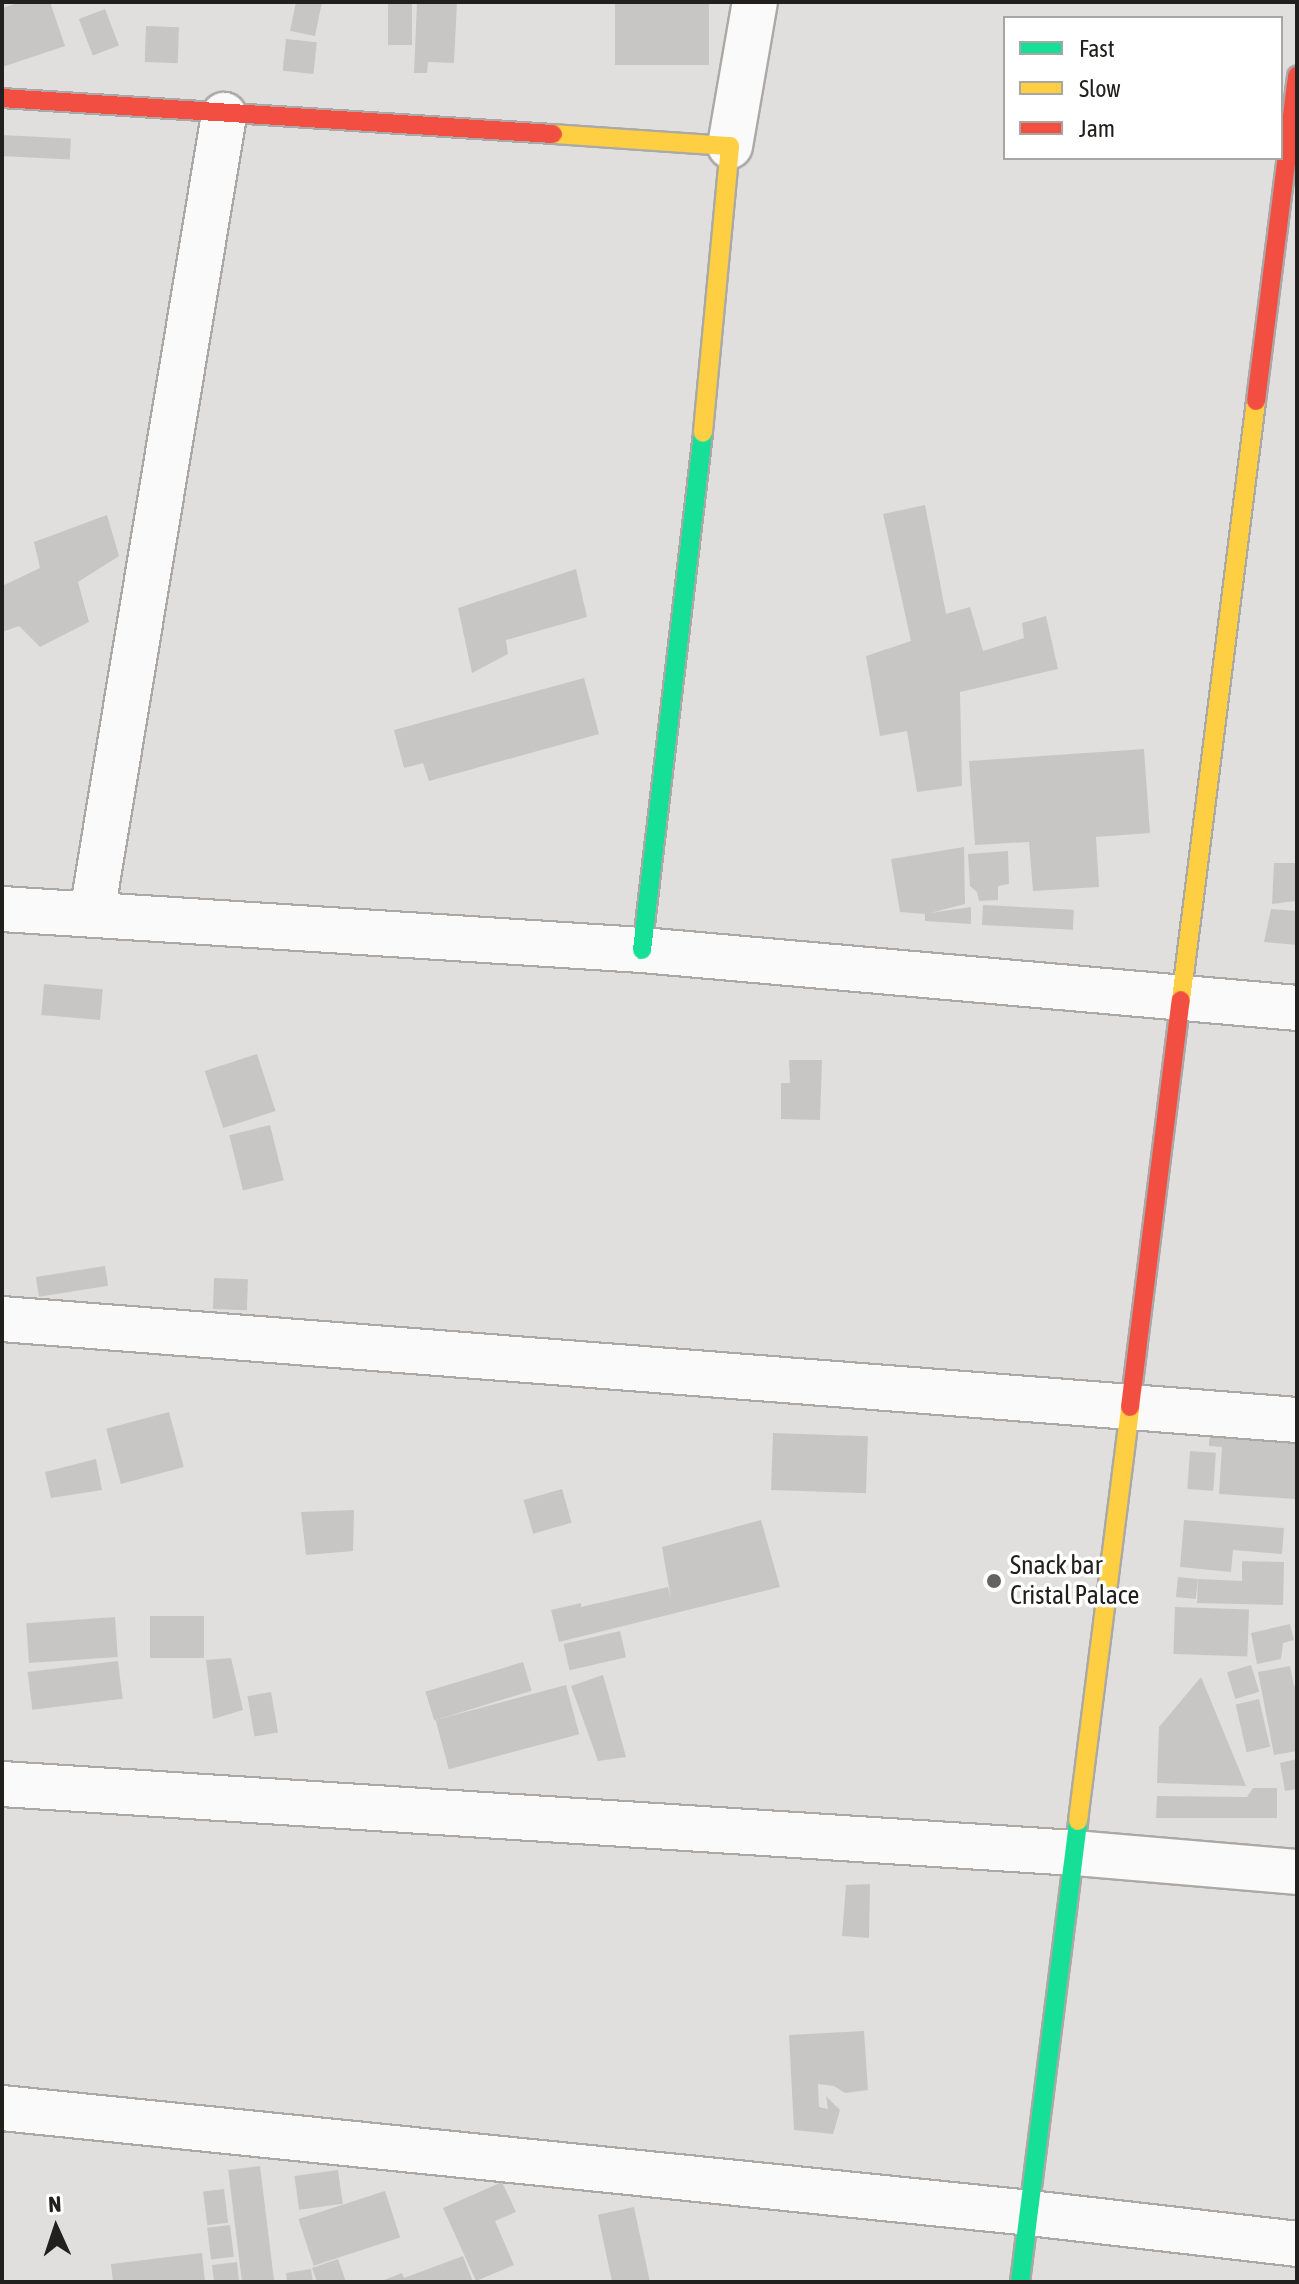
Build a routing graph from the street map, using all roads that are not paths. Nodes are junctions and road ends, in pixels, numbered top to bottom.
1 (755, 2) edge
2 (1297, 76) edge
3 (2, 98) edge
4 (224, 115) junction
5 (730, 146) junction
6 (1288, 205) edge
7 (2, 909) edge
8 (92, 913) junction
9 (642, 950) junction
10 (1181, 998) junction
11 (1297, 1008) edge
12 (2, 1319) edge
13 (1130, 1409) junction
14 (1297, 1420) edge
15 (2, 1784) edge
16 (1075, 1853) junction
17 (1297, 1872) edge
18 (2, 2108) edge
19 (1030, 2213) junction
20 (1297, 2244) edge
21 (1020, 2282) edge

1 - 5 street
2 - 6 street
3 - 4 street
4 - 5 street
4 - 8 street
5 - 9 street
6 - 10 street
7 - 8 street
8 - 9 street
9 - 10 street
10 - 11 street
10 - 13 street
12 - 13 street
13 - 14 street
13 - 16 street
15 - 16 street
16 - 17 street
16 - 19 street
18 - 19 street
19 - 20 street
19 - 21 street

